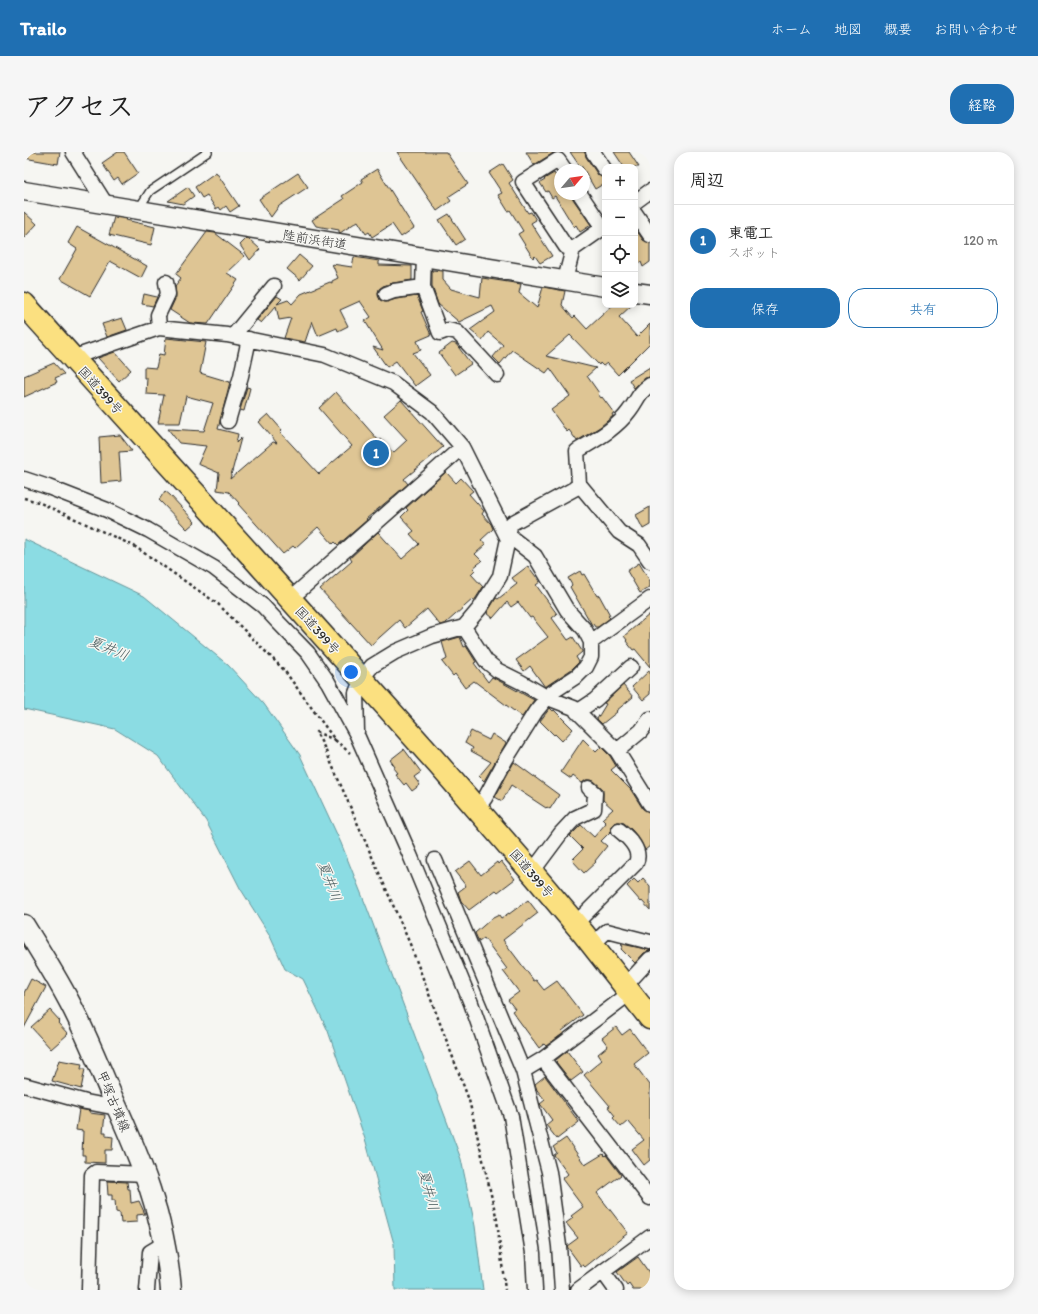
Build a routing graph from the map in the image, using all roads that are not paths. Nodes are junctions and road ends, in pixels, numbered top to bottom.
1 (73, 152) edge
2 (208, 152) edge
3 (593, 152) edge
4 (560, 164) edge
5 (602, 166) edge
6 (24, 191) edge
7 (650, 191) edge
8 (586, 200) edge
9 (638, 200) edge
10 (107, 206) junction
11 (138, 210) junction
12 (600, 214) edge
13 (638, 217) edge
14 (650, 235) edge
15 (573, 249) junction
16 (424, 256) junction
17 (566, 280) junction
18 (166, 282) dead end
19 (274, 286) dead end
20 (422, 286) junction
21 (602, 286) edge
22 (638, 292) edge
23 (386, 294) dead end
24 (650, 294) edge
25 (24, 304) edge
26 (159, 328) junction
27 (233, 336) junction
28 (249, 339) junction
29 (72, 361) junction
30 (497, 376) dead end
31 (650, 385) edge
32 (228, 421) dead end
33 (462, 447) junction
34 (24, 479) edge
35 (579, 484) junction
36 (508, 539) junction
37 (650, 562) edge
38 (290, 598) junction
39 (650, 599) edge
40 (464, 626) junction
41 (591, 642) junction
42 (631, 667) dead end
43 (362, 678) junction
44 (548, 698) junction
45 (577, 712) junction
46 (650, 719) edge
47 (358, 735) junction
48 (617, 751) junction
49 (589, 788) dead end
50 (650, 804) edge
51 (477, 809) junction
52 (619, 830) dead end
53 (435, 860) dead end
54 (532, 872) junction
55 (576, 924) junction
56 (24, 925) edge
57 (650, 942) edge
58 (592, 945) junction
59 (650, 959) edge
60 (627, 989) junction
61 (650, 1018) edge
62 (543, 1058) junction
63 (524, 1071) junction
64 (24, 1085) edge
65 (117, 1108) junction
66 (146, 1174) junction
67 (650, 1198) edge
68 (650, 1237) edge
69 (165, 1243) junction
70 (603, 1272) junction
71 (89, 1290) edge
72 (147, 1290) edge
73 (171, 1290) edge
74 (535, 1290) edge
75 (562, 1290) edge
76 (578, 1290) edge
77 (616, 1290) edge

1 - 10 street
2 - 11 lane
3 - 5 street
4 - 15 street
6 - 10 street, 陸前浜街道
7 - 9 street
8 - 12 street
10 - 11 street, 陸前浜街道
11 - 16 street, 陸前浜街道
12 - 15 street
13 - 14 street
15 - 17 street
16 - 17 street, 陸前浜街道
16 - 20 street
17 - 21 street, 陸前浜街道
18 - 26 street
19 - 27 street
20 - 23 street
20 - 30 street
22 - 24 street
25 - 29 highway, 国道399号
26 - 27 street
26 - 29 street
27 - 28 street
28 - 32 street
28 - 33 street
29 - 38 highway, 国道399号
31 - 35 street
33 - 36 street
33 - 38 street
34 - 47 street
35 - 36 street
35 - 37 street
36 - 40 street
36 - 41 street
38 - 43 highway, 国道399号
39 - 41 street
40 - 43 street
40 - 44 street
41 - 44 street
42 - 45 street
43 - 47 street
43 - 51 highway, 国道399号
44 - 45 street
44 - 51 street
45 - 48 street
46 - 48 street
47 - 74 street
48 - 50 street
49 - 54 street
51 - 54 highway, 国道399号
52 - 55 street
53 - 63 street
54 - 55 highway, 国道399号
55 - 58 highway, 国道399号
56 - 65 main road, 甲塚古墳線
57 - 58 street
58 - 60 highway, 国道399号
59 - 60 street
60 - 61 highway, 国道399号
60 - 62 street
62 - 63 street
62 - 67 street
63 - 75 street
64 - 65 street
65 - 66 main road, 甲塚古墳線
66 - 69 main road, 甲塚古墳線
66 - 71 street
68 - 70 street
69 - 72 street
69 - 73 main road, 甲塚古墳線
70 - 76 street
70 - 77 street

